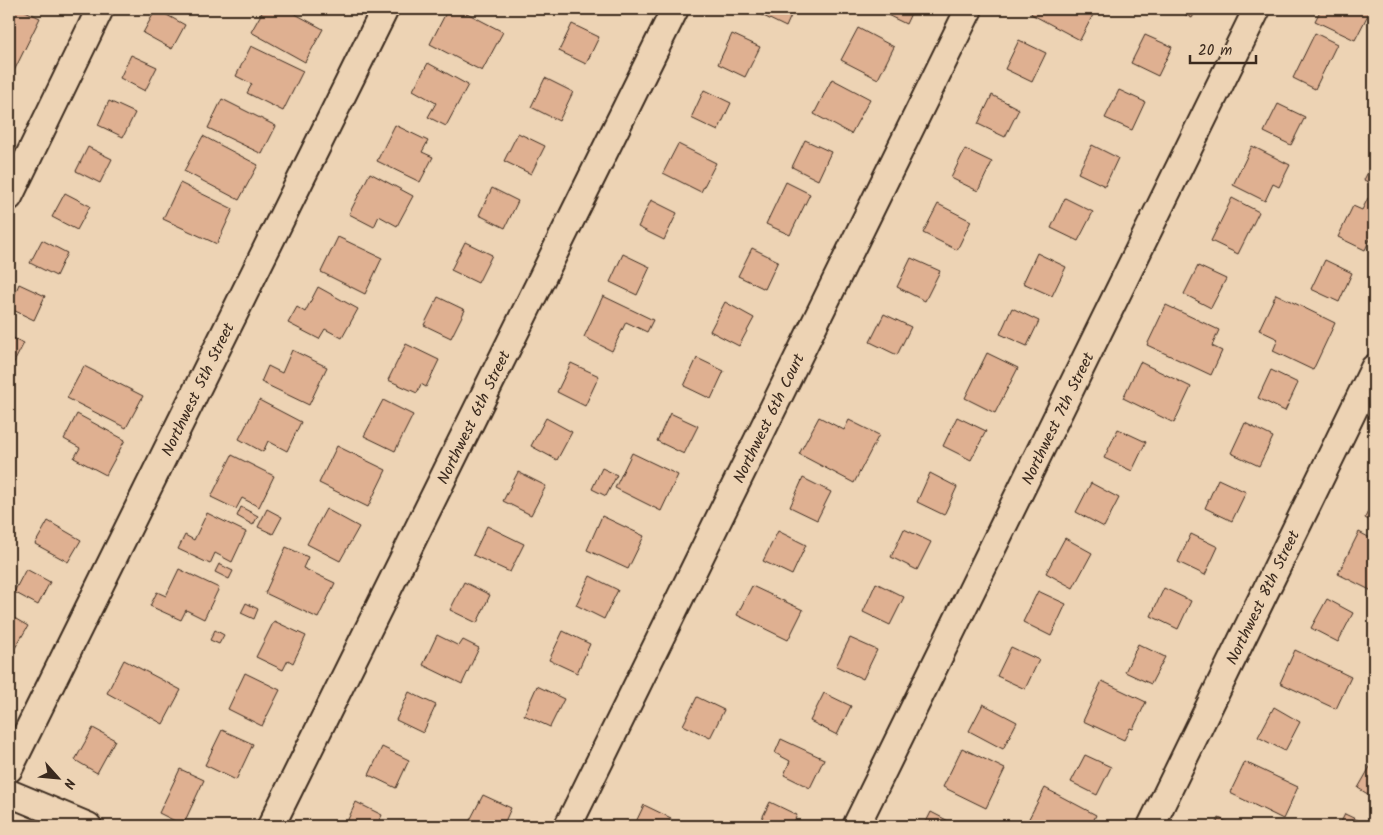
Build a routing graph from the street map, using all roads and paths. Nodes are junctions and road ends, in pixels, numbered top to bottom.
1 (100, 9) edge
2 (385, 9) edge
3 (675, 9) edge
4 (969, 9) edge
5 (1257, 9) edge
6 (9, 197) edge
7 (1374, 368) edge
8 (9, 769) edge
9 (9, 793) edge
10 (88, 826) edge
11 (271, 826) edge
12 (568, 826) edge
13 (856, 826) edge
14 (1151, 826) edge

1 - 6 street
2 - 8 street, Northwest 5th Street
3 - 11 street, Northwest 6th Street
4 - 12 street, Northwest 6th Court
5 - 13 street, Northwest 7th Street
7 - 14 street, Northwest 8th Street
9 - 10 street

